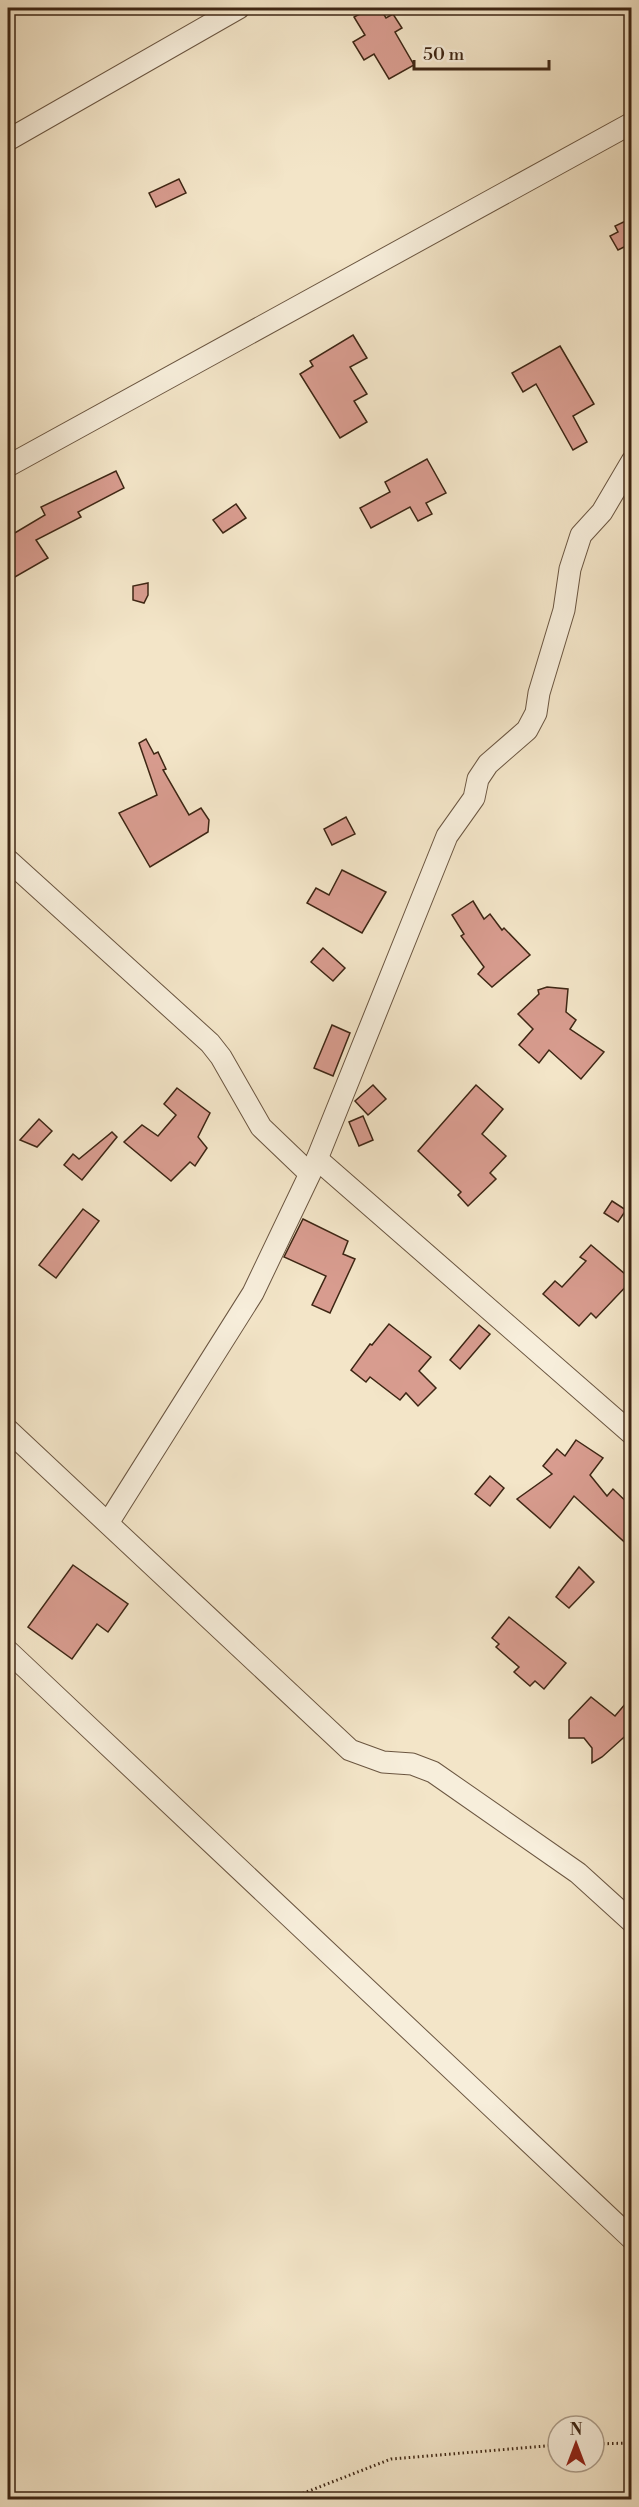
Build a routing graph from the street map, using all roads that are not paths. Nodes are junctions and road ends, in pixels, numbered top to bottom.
1 (239, 8) edge
2 (632, 123) edge
3 (8, 140) edge
4 (632, 461) edge
5 (8, 466) edge
6 (8, 860) edge
7 (313, 1166) junction
8 (8, 1430) edge
9 (632, 1434) edge
10 (108, 1523) junction
11 (8, 1651) edge
12 (632, 1922) edge
13 (632, 2239) edge

1 - 3 street
2 - 5 street
4 - 7 street
6 - 7 street
7 - 9 street
7 - 10 street
8 - 10 street
10 - 12 street
11 - 13 street

